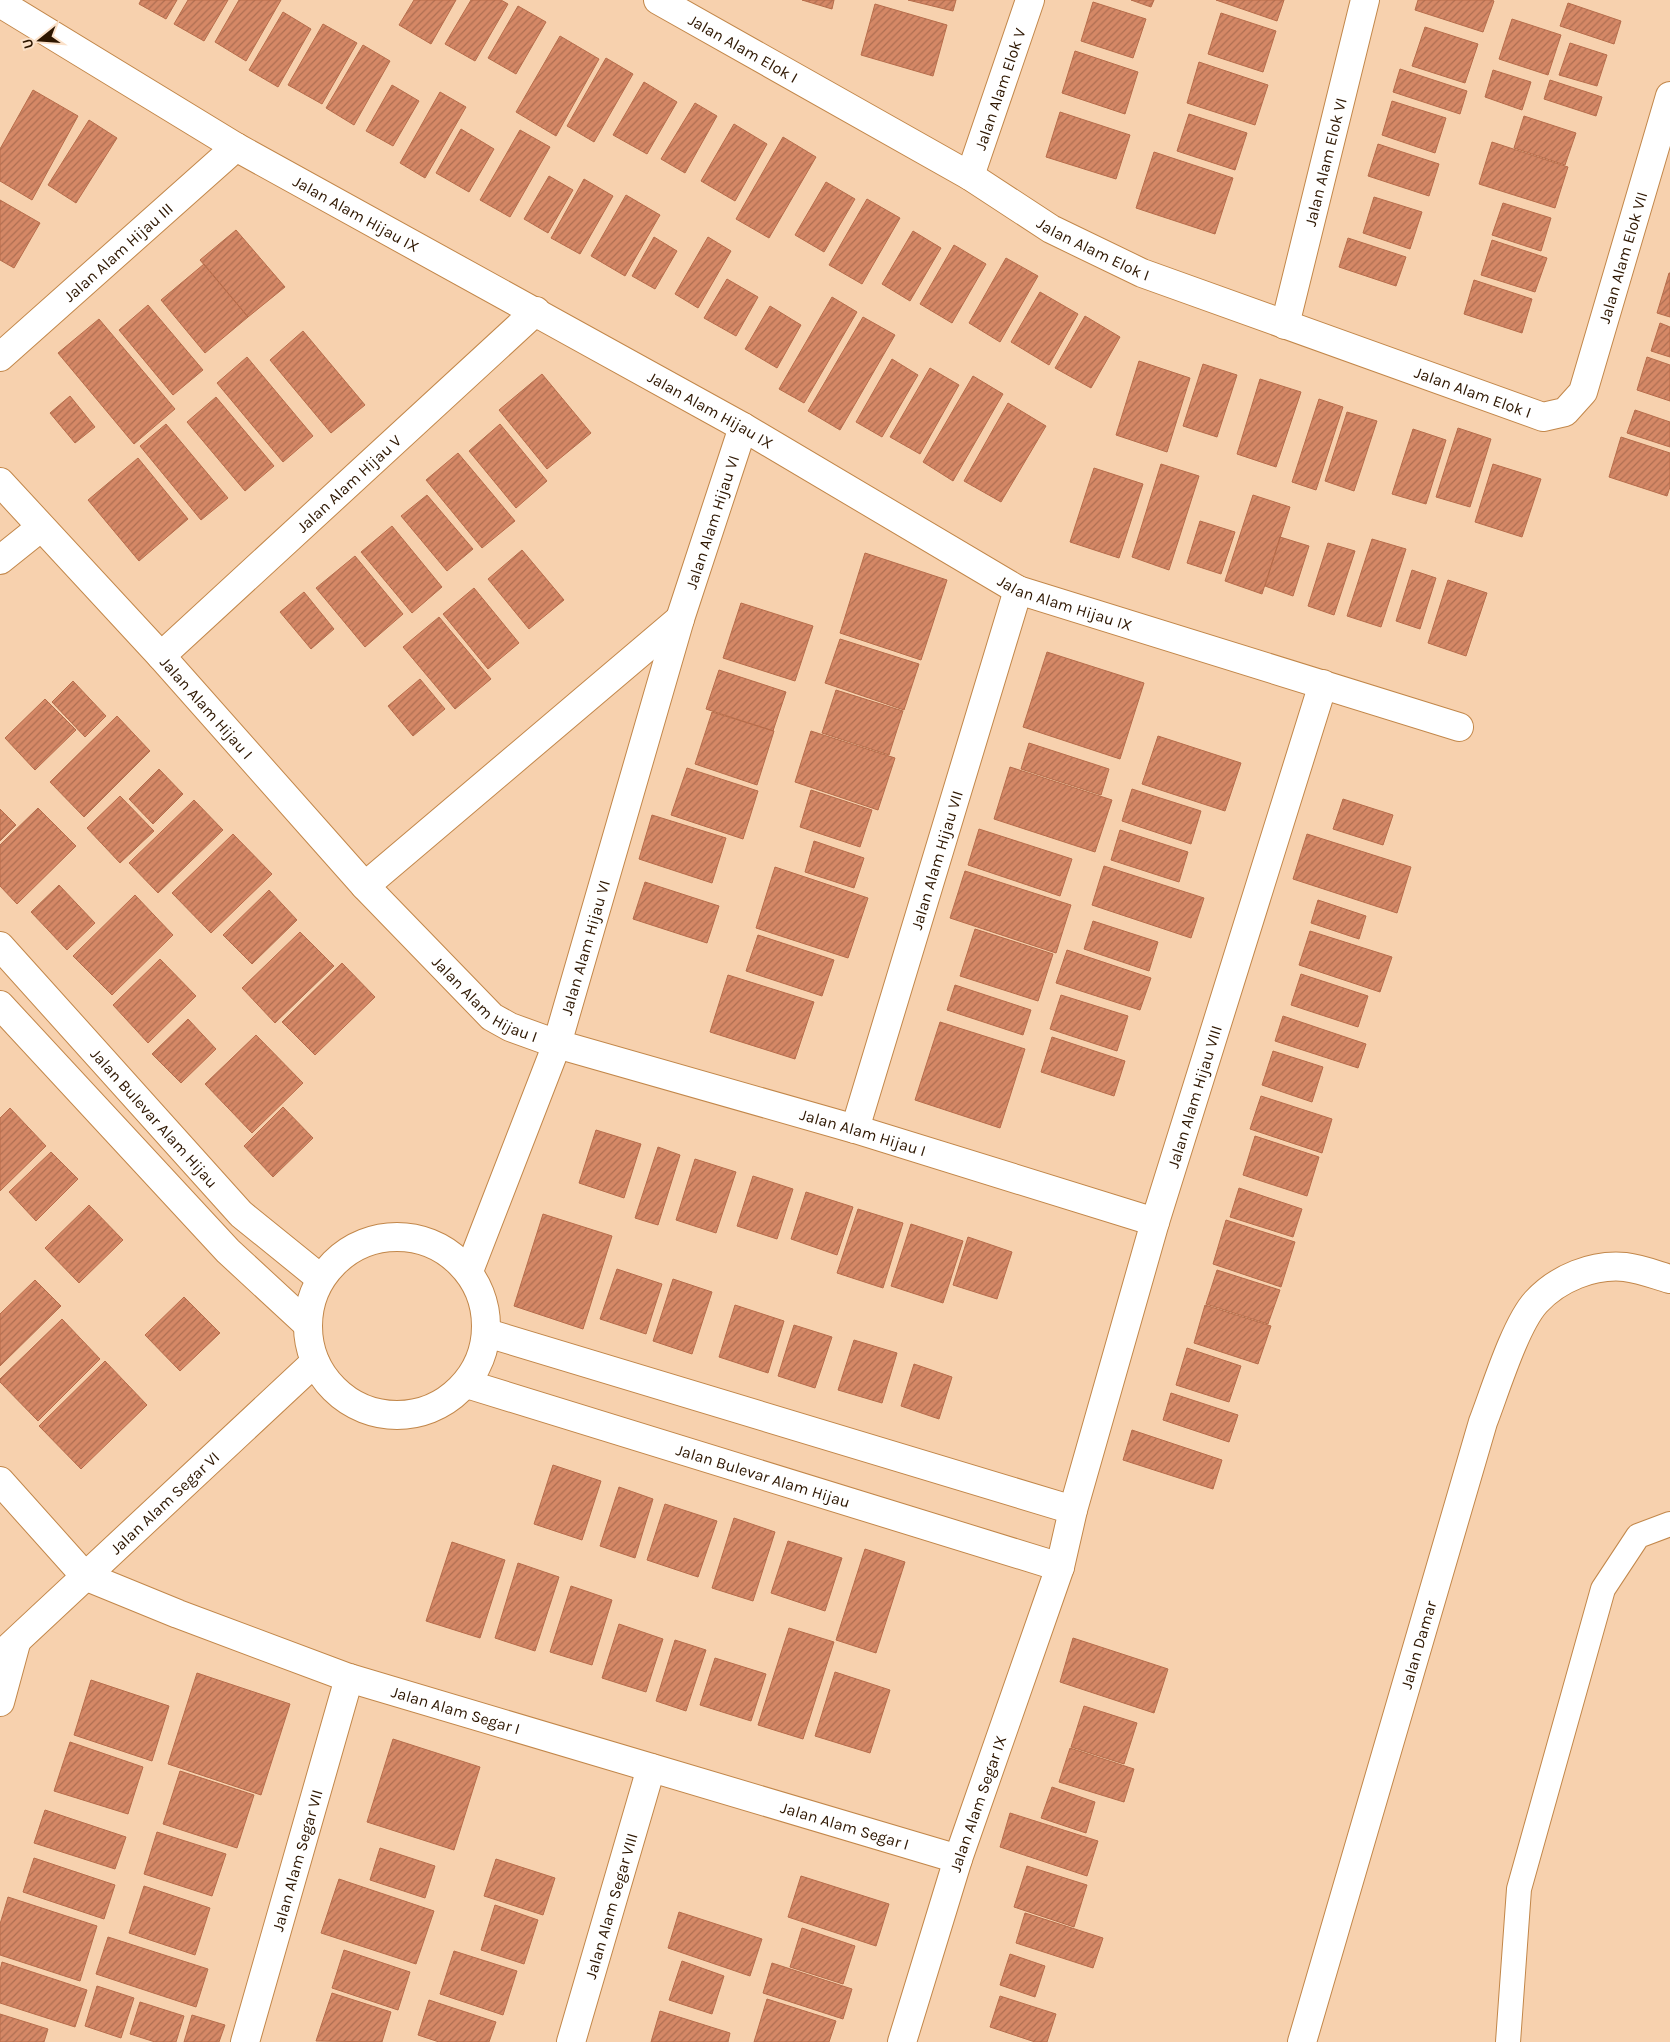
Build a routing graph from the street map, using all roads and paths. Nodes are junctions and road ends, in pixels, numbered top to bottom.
1 (658, 0) edge
2 (1030, 0) edge
3 (1366, 0) edge
4 (0, 3) edge
5 (685, 7) edge
6 (1670, 96) edge
7 (236, 147) junction
8 (970, 176) junction
9 (536, 311) junction
10 (1285, 325) junction
11 (0, 357) edge
12 (1565, 412) joint
13 (743, 427) junction
14 (0, 482) edge
15 (40, 528) junction
16 (0, 560) edge
17 (1018, 590) junction
18 (680, 619) junction
19 (161, 656) junction
20 (1324, 684) junction
21 (1459, 727) dead end
22 (364, 886) junction
23 (0, 946) edge
24 (0, 1005) edge
25 (557, 1044) junction
26 (855, 1129) junction
27 (1155, 1222) junction
28 (469, 1271) junction
29 (320, 1278) junction
30 (1670, 1279) edge
31 (307, 1324) junction
32 (488, 1333) junction
33 (315, 1362) junction
34 (467, 1384) junction
35 (0, 1480) edge
36 (1073, 1510) junction
37 (1670, 1524) edge
38 (1060, 1567) junction
39 (85, 1576) junction
40 (8, 1649) edge
41 (349, 1678) junction
42 (0, 1702) edge
43 (651, 1768) junction
44 (958, 1859) junction
45 (245, 2042) edge
46 (571, 2042) edge
47 (902, 2042) edge
48 (1302, 2042) edge
49 (1508, 2042) edge

1 - 5 street, Jalan Alam Elok I
2 - 8 street, Jalan Alam Elok V
3 - 10 street, Jalan Alam Elok VI
4 - 7 street, Jalan Alam Hijau IX
5 - 8 street, Jalan Alam Elok I
6 - 12 street, Jalan Alam Elok VII
7 - 9 street, Jalan Alam Hijau IX
7 - 11 street, Jalan Alam Hijau III
8 - 10 street, Jalan Alam Elok I
9 - 13 street, Jalan Alam Hijau IX
9 - 19 street, Jalan Alam Hijau V
10 - 12 street, Jalan Alam Elok I
13 - 17 street, Jalan Alam Hijau IX
13 - 18 street, Jalan Alam Hijau VI
14 - 15 street, Jalan Alam Hijau I
15 - 16 street
15 - 19 street, Jalan Alam Hijau I
17 - 20 street, Jalan Alam Hijau IX
17 - 26 street, Jalan Alam Hijau VII
18 - 22 street
18 - 25 street, Jalan Alam Hijau VI
19 - 22 street, Jalan Alam Hijau I
20 - 21 street, Jalan Alam Hijau IX
20 - 27 street, Jalan Alam Hijau VIII
22 - 25 street, Jalan Alam Hijau I
23 - 29 street, Jalan Bulevar Alam Hijau
24 - 31 street
25 - 26 street, Jalan Alam Hijau I
25 - 28 street, Jalan Alam Hijau VI
26 - 27 street, Jalan Alam Hijau I
27 - 36 street, Jalan Alam Hijau VIII
28 - 29 street
28 - 32 street
29 - 31 street
30 - 48 street, Jalan Damar
31 - 33 street
32 - 34 street
32 - 36 street
33 - 34 street
33 - 39 street, Jalan Alam Segar VI
34 - 38 street, Jalan Bulevar Alam Hijau
35 - 39 street, Jalan Alam Segar I
36 - 38 street, Jalan Alam Segar IX
37 - 49 lane
38 - 44 street, Jalan Alam Segar IX
39 - 40 street, Jalan Alam Segar VI
39 - 41 street, Jalan Alam Segar I
40 - 42 street, Jalan Alam Segar VI
41 - 43 street, Jalan Alam Segar I
41 - 45 street, Jalan Alam Segar VII
43 - 44 street, Jalan Alam Segar I
43 - 46 street, Jalan Alam Segar VIII
44 - 47 street, Jalan Alam Segar IX

